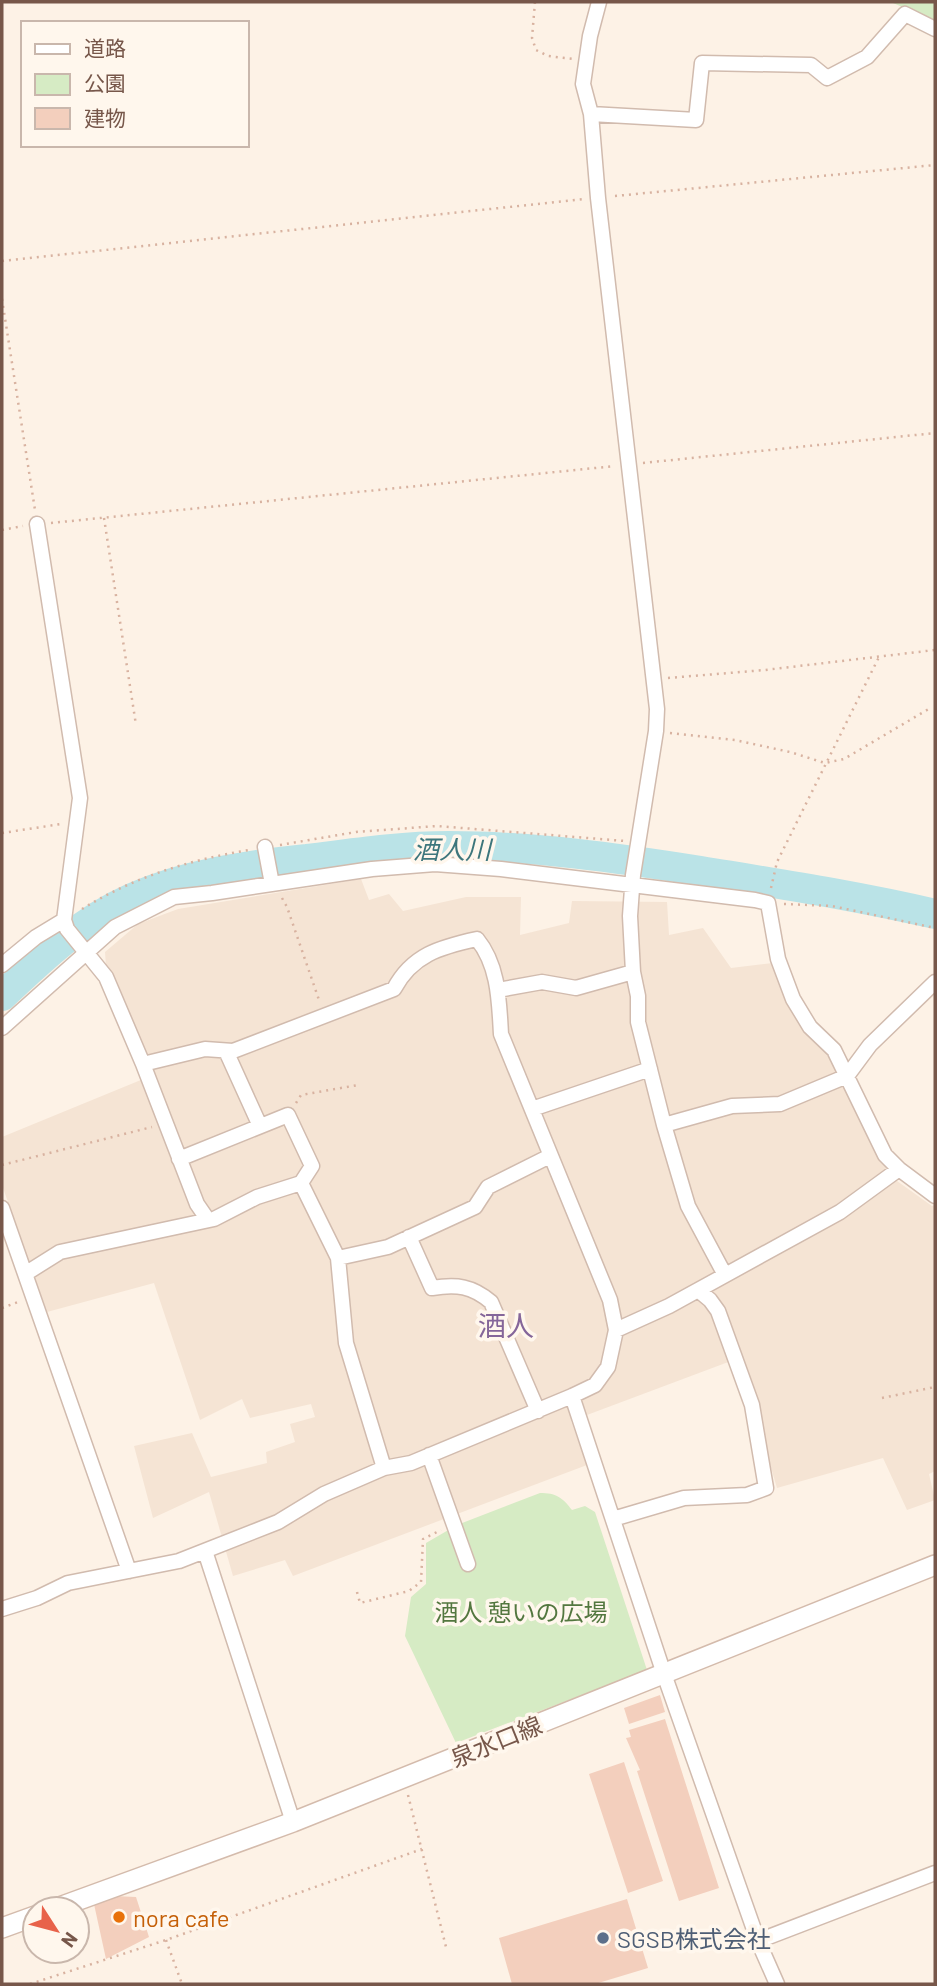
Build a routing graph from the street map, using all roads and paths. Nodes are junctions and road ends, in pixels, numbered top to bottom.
1 (535, 2) edge
2 (599, 2) edge
3 (935, 29) edge
4 (587, 61) junction
5 (591, 114) junction
6 (935, 165) edge
7 (598, 198) junction
8 (2, 261) edge
9 (2, 299) edge
10 (935, 433) edge
11 (630, 464) junction
12 (104, 517) junction
13 (37, 524) junction
14 (2, 530) edge
15 (935, 650) edge
16 (878, 657) junction
17 (655, 679) junction
18 (932, 707) dead end
19 (136, 725) dead end
20 (656, 731) junction
21 (825, 763) junction
22 (78, 821) junction
23 (2, 832) edge
24 (639, 842) junction
25 (265, 847) junction
26 (272, 884) junction
27 (632, 885) junction
28 (768, 903) junction
29 (64, 920) junction
30 (935, 928) edge
31 (87, 954) junction
32 (2, 965) edge
33 (633, 972) junction
34 (935, 982) edge
35 (498, 990) junction
36 (324, 1016) junction
37 (2, 1028) edge
38 (226, 1051) junction
39 (143, 1064) junction
40 (650, 1069) junction
41 (847, 1076) junction
42 (358, 1085) dead end
43 (532, 1109) junction
44 (288, 1115) junction
45 (166, 1124) junction
46 (664, 1125) junction
47 (260, 1126) junction
48 (550, 1156) junction
49 (179, 1159) junction
50 (2, 1165) edge
51 (899, 1169) junction
52 (301, 1183) junction
53 (935, 1196) edge
54 (2, 1208) edge
55 (208, 1220) junction
56 (409, 1237) junction
57 (338, 1258) junction
58 (25, 1273) junction
59 (725, 1275) junction
60 (698, 1290) junction
61 (616, 1330) junction
62 (935, 1387) edge
63 (572, 1396) junction
64 (882, 1398) dead end
65 (538, 1410) junction
66 (429, 1455) junction
67 (384, 1468) junction
68 (613, 1518) junction
69 (454, 1524) junction
70 (205, 1551) junction
71 (468, 1564) dead end
72 (935, 1564) edge
73 (129, 1571) junction
74 (357, 1592) dead end
75 (2, 1609) edge
76 (664, 1674) junction
77 (403, 1778) junction
78 (293, 1822) junction
79 (422, 1849) junction
80 (935, 1873) edge
81 (91, 1896) edge
82 (21, 1921) edge
83 (2, 1928) edge
84 (166, 1940) junction
85 (758, 1941) junction
86 (446, 1947) dead end
87 (30, 1984) edge
88 (182, 1984) edge
89 (777, 1984) edge

1 - 4 path
2 - 4 street
3 - 5 street
4 - 5 street
5 - 7 street
6 - 7 path
7 - 8 path
7 - 11 street
9 - 13 path
10 - 11 path
11 - 12 path
11 - 17 street
12 - 13 path
12 - 19 path
13 - 14 path
13 - 22 street
15 - 16 path
16 - 17 path
16 - 21 path
17 - 20 street
18 - 21 path
20 - 21 path
20 - 24 street
21 - 28 path
22 - 23 path
22 - 29 street
24 - 25 path
24 - 27 street
25 - 26 street
25 - 29 path
26 - 27 street
26 - 31 street
26 - 36 path
27 - 28 street
27 - 33 street
28 - 30 path
28 - 41 street
29 - 31 street
29 - 32 street
31 - 37 street
31 - 39 street
33 - 35 street
33 - 40 street
34 - 41 street
35 - 36 street
35 - 43 street
36 - 38 street
38 - 39 street
38 - 47 street
39 - 45 street
40 - 43 street
40 - 46 street
41 - 46 street
41 - 51 street
42 - 44 path
43 - 48 street
44 - 47 street
44 - 52 street
45 - 49 street
45 - 50 path
46 - 59 street
47 - 49 street
48 - 56 street
48 - 61 street
49 - 55 street
51 - 53 street
51 - 59 street
52 - 55 street
52 - 57 street
54 - 58 street
55 - 58 street
56 - 57 street
56 - 65 street
57 - 67 street
58 - 73 street
59 - 60 street
60 - 61 street
60 - 68 street
61 - 63 street
62 - 64 path
63 - 65 street
63 - 68 street
65 - 66 street
66 - 67 street
66 - 69 street
67 - 70 street
68 - 76 street
69 - 71 street
69 - 74 path
70 - 73 street
70 - 78 street
72 - 76 main road, 泉水口線
73 - 75 street
76 - 77 main road, 泉水口線
76 - 85 street
77 - 78 main road, 泉水口線
77 - 79 path
78 - 81 main road, 泉水口線
79 - 84 path
79 - 86 path
80 - 85 street
82 - 83 main road
84 - 87 path
84 - 88 path
85 - 89 street

